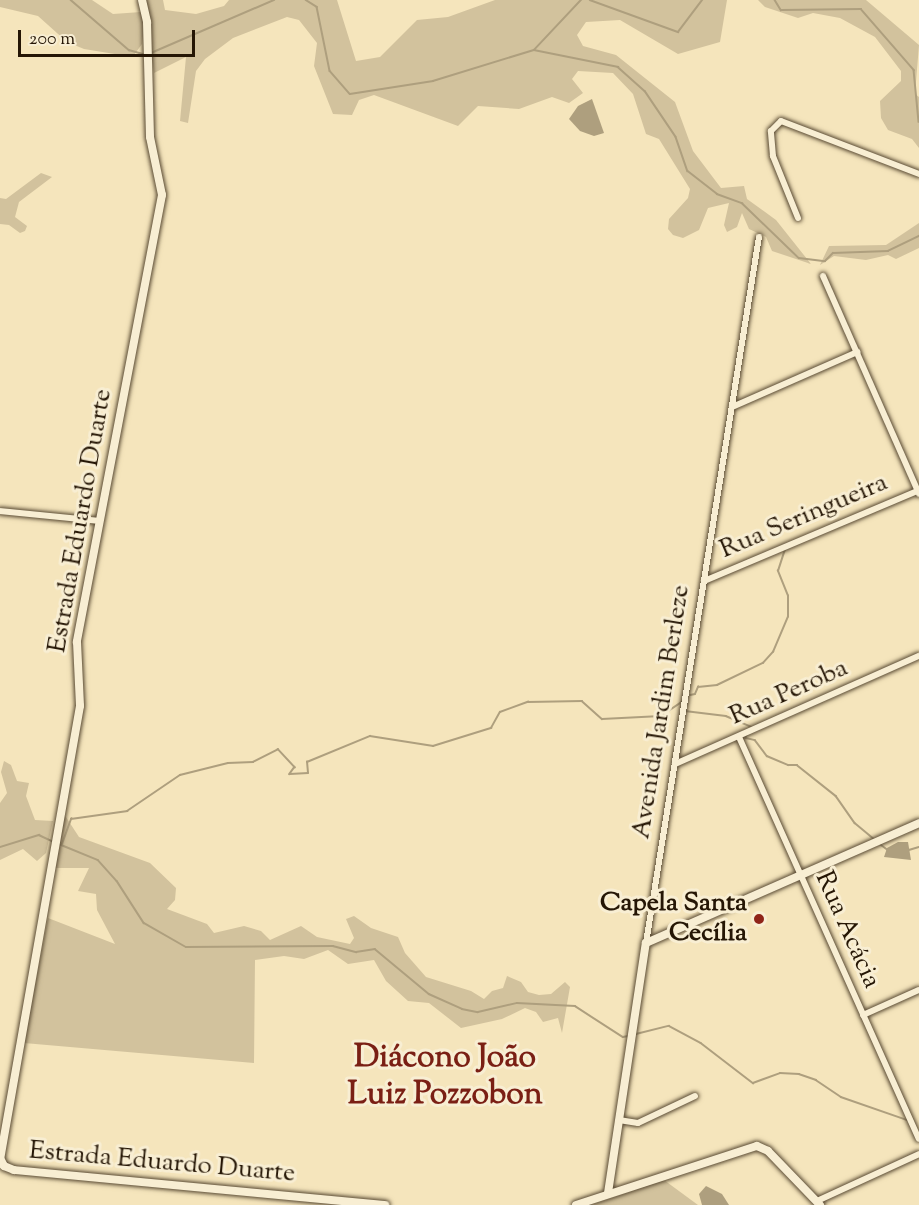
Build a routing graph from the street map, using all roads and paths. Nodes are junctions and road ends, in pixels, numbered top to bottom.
1 (142, 0) edge
2 (919, 174) edge
3 (798, 218) dead end
4 (759, 237) dead end
5 (823, 276) dead end
6 (857, 352) junction
7 (732, 407) junction
8 (919, 491) edge
9 (0, 511) edge
10 (100, 521) junction
11 (704, 581) junction
12 (919, 656) edge
13 (739, 737) junction
14 (675, 764) junction
15 (919, 823) edge
16 (801, 876) junction
17 (646, 944) junction
18 (919, 990) edge
19 (863, 1015) junction
20 (695, 1096) dead end
21 (619, 1120) junction
22 (919, 1139) edge
23 (919, 1154) edge
24 (608, 1193) junction
25 (819, 1203) edge
26 (385, 1205) edge
27 (576, 1205) edge

1 - 10 street, Estrada Eduardo Duarte
2 - 3 street
4 - 7 street, Avenida Jardim Berleze
5 - 6 street
6 - 7 street
6 - 8 street
7 - 11 street, Avenida Jardim Berleze
8 - 11 street, Rua Seringueira
9 - 10 street
10 - 26 street, Estrada Eduardo Duarte
11 - 14 street, Avenida Jardim Berleze
12 - 13 street, Rua Peroba
13 - 14 street, Rua Peroba
13 - 16 street, Rua Acácia
14 - 17 street, Avenida Jardim Berleze
15 - 16 street
16 - 17 street
16 - 19 street, Rua Acácia
17 - 21 street, Avenida Jardim Berleze
18 - 19 street
19 - 22 street, Rua Acácia
20 - 21 street
21 - 24 street, Avenida Jardim Berleze
23 - 25 street
24 - 25 street
24 - 27 street

